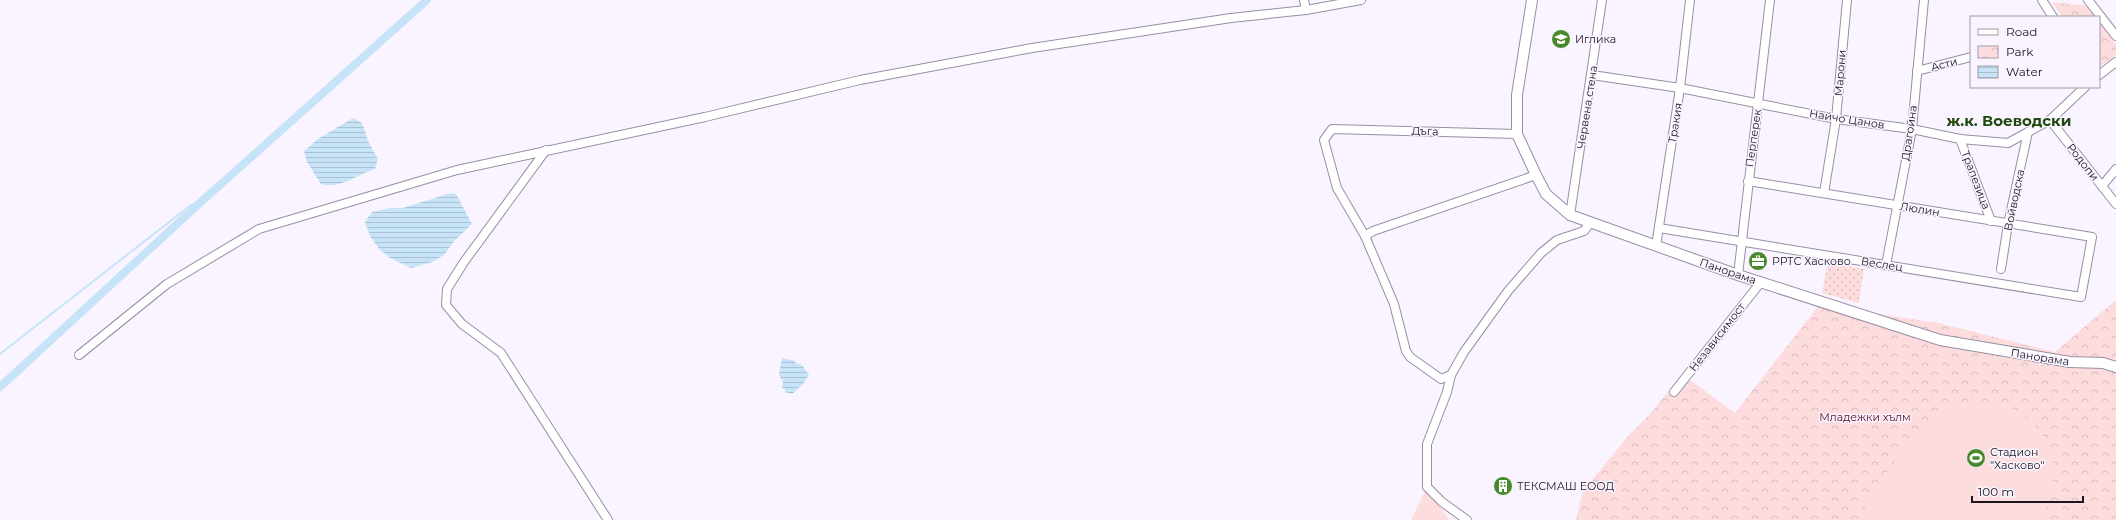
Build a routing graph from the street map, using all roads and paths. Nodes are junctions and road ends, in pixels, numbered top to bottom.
1 (1304, 0) edge
2 (1361, 0) edge
3 (1532, 0) edge
4 (1602, 0) edge
5 (1690, 0) edge
6 (1770, 0) edge
7 (1847, 0) edge
8 (1924, 0) edge
9 (2042, 0) edge
10 (2088, 0) edge
11 (1306, 10) junction
12 (2052, 16) edge
13 (2116, 36) edge
14 (1970, 57) edge
15 (2116, 62) edge
16 (1917, 71) junction
17 (2100, 74) edge
18 (1592, 75) junction
19 (1680, 88) junction
20 (2084, 88) edge
21 (1758, 102) junction
22 (1836, 119) junction
23 (2050, 120) junction
24 (1912, 129) junction
25 (2028, 132) junction
26 (1518, 134) junction
27 (1960, 139) junction
28 (546, 150) junction
29 (2116, 169) edge
30 (1536, 175) junction
31 (1748, 181) junction
32 (2102, 186) junction
33 (1824, 193) junction
34 (2116, 204) edge
35 (1897, 206) junction
36 (1570, 215) junction
37 (1991, 221) junction
38 (1590, 223) junction
39 (2008, 224) junction
40 (1659, 228) junction
41 (1365, 236) junction
42 (1741, 242) junction
43 (1656, 246) junction
44 (1886, 265) junction
45 (2001, 269) dead end
46 (1738, 275) junction
47 (1761, 282) junction
48 (2081, 297) joint
49 (80, 355) dead end
50 (2116, 367) edge
51 (1451, 375) junction
52 (1674, 392) dead end
53 (608, 520) edge
54 (1467, 520) edge

1 - 11 street
2 - 11 street
3 - 26 street, Панорама
4 - 18 street, Червена стена
5 - 19 street, Тракия
6 - 21 street, Перперек
7 - 22 street, Марони
8 - 16 street, Драгойна
9 - 12 street
10 - 13 street
11 - 28 street
14 - 16 street, Асти
15 - 17 street
16 - 24 street, Драгойна
18 - 19 street, Найчо Цанов
18 - 36 street, Червена стена
19 - 21 street, Найчо Цанов
19 - 40 street, Тракия
20 - 23 street, Найчо Цанов
21 - 22 street, Найчо Цанов
21 - 31 street, Перперек
22 - 24 street, Найчо Цанов
22 - 33 street, Марони
23 - 25 street, Найчо Цанов
23 - 32 street, Родопи
24 - 27 street, Найчо Цанов
24 - 35 street, Драгойна
25 - 27 street, Найчо Цанов
25 - 39 street, Войводска
26 - 30 street, Панорама
26 - 41 street, Дъга
27 - 37 street, Трапезица
28 - 49 street
28 - 53 street
29 - 32 street
30 - 36 street, Панорама
30 - 41 street
31 - 33 street, Люлин
31 - 42 street, Перперек
32 - 34 street, Родопи
33 - 35 street, Люлин
35 - 37 street, Люлин
35 - 44 street, Драгойна
36 - 38 street, Панорама
37 - 39 street, Люлин
38 - 43 street, Панорама
38 - 51 street
39 - 45 street, Войводска
39 - 48 street, Люлин
40 - 42 street, Веслец
40 - 43 street, Тракия
41 - 51 street
42 - 44 street, Веслец
42 - 46 street, Перперек
43 - 46 street, Панорама
44 - 48 street, Веслец
46 - 47 street, Панорама
47 - 50 street, Панорама
47 - 52 street, Независимост
51 - 54 street

